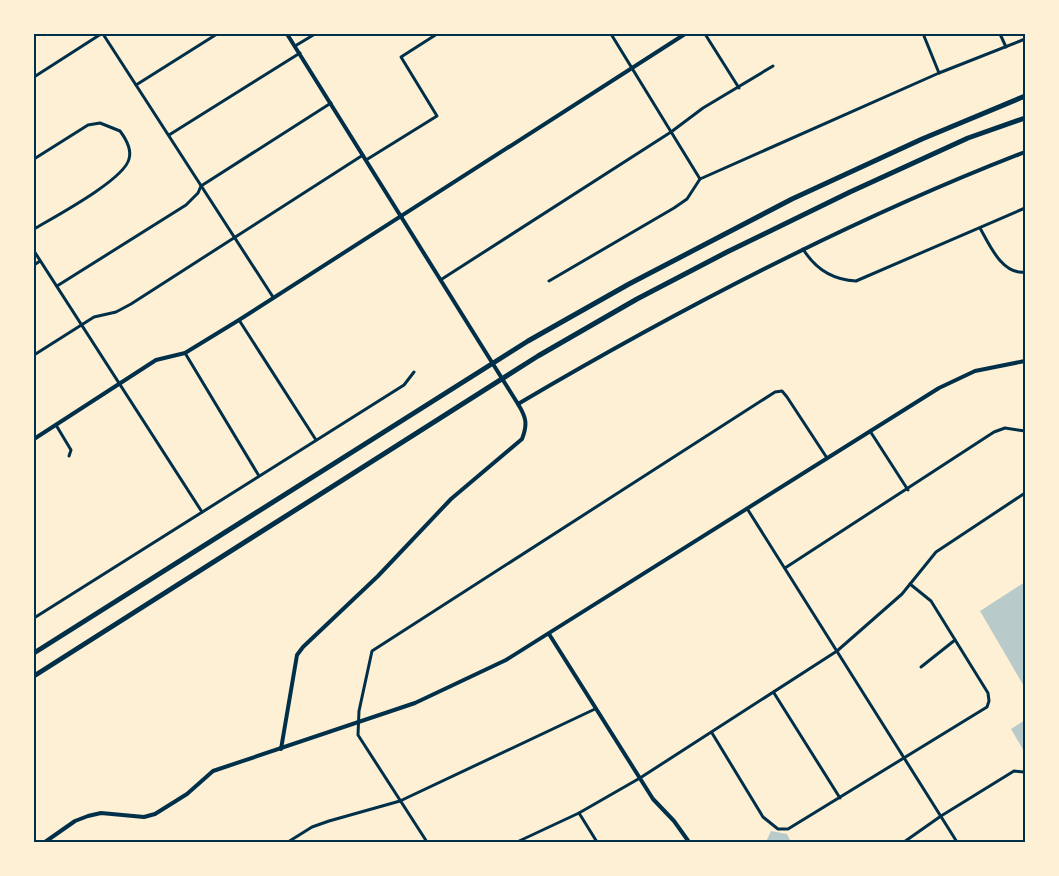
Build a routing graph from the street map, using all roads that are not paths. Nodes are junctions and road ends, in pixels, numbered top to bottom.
1 (102, 34) edge
2 (217, 34) edge
3 (287, 34) edge
4 (315, 34) edge
5 (437, 34) edge
6 (611, 34) edge
7 (685, 34) edge
8 (705, 34) edge
9 (1000, 34) edge
10 (924, 36) dead end
11 (1025, 39) edge
12 (295, 46) junction
13 (1006, 46) junction
14 (300, 53) junction
15 (773, 66) dead end
16 (634, 68) junction
17 (939, 73) junction
18 (34, 77) edge
19 (136, 85) junction
20 (739, 88) junction
21 (1025, 96) edge
22 (331, 104) junction
23 (1025, 118) edge
24 (671, 132) junction
25 (169, 135) junction
26 (1025, 152) edge
27 (363, 155) junction
28 (34, 159) edge
29 (366, 160) junction
30 (700, 180) junction
31 (201, 186) junction
32 (1025, 208) edge
33 (401, 216) junction
34 (980, 228) junction
35 (34, 229) edge
36 (235, 239) junction
37 (803, 248) junction
38 (34, 251) edge
39 (40, 260) junction
40 (34, 265) edge
41 (1025, 272) edge
42 (442, 280) junction
43 (549, 281) dead end
44 (57, 286) junction
45 (273, 297) junction
46 (239, 320) junction
47 (81, 325) junction
48 (184, 353) junction
49 (34, 355) edge
50 (1025, 361) edge
51 (414, 372) dead end
52 (120, 384) junction
53 (518, 404) junction
54 (56, 425) junction
55 (1025, 430) edge
56 (870, 432) junction
57 (34, 439) edge
58 (316, 440) junction
59 (69, 456) dead end
60 (827, 459) junction
61 (259, 476) junction
62 (908, 490) junction
63 (1025, 493) edge
64 (748, 510) junction
65 (202, 512) junction
66 (785, 568) junction
67 (910, 584) junction
68 (34, 618) edge
69 (549, 634) junction
70 (955, 640) junction
71 (837, 651) junction
72 (34, 653) edge
73 (921, 667) dead end
74 (34, 676) edge
75 (774, 693) junction
76 (596, 709) junction
77 (357, 724) junction
78 (712, 733) junction
79 (281, 749) junction
80 (905, 758) junction
81 (1025, 774) edge
82 (640, 778) junction
83 (840, 798) junction
84 (400, 801) junction
85 (579, 813) junction
86 (941, 816) junction
87 (45, 842) edge
88 (288, 842) edge
89 (427, 842) edge
90 (517, 842) edge
91 (598, 842) edge
92 (689, 842) edge
93 (904, 842) edge
94 (957, 842) edge

1 - 18 street
1 - 19 street
2 - 19 street
3 - 12 street
4 - 12 street
5 - 29 street
6 - 16 street
7 - 16 street
8 - 20 street
9 - 13 street
10 - 17 street
11 - 13 street
12 - 14 street
13 - 17 street
14 - 22 street
14 - 25 street
15 - 20 street
16 - 24 street
16 - 33 street
17 - 30 street
19 - 25 street
20 - 24 street
21 - 72 highway
22 - 27 street
22 - 31 street
23 - 74 highway
24 - 30 street
24 - 42 street
25 - 31 street
26 - 37 street
27 - 29 street
27 - 36 street
28 - 35 street
29 - 33 street
30 - 43 street
31 - 36 street
31 - 44 street
32 - 34 street
33 - 42 street
33 - 45 street
34 - 37 street
34 - 41 street
36 - 45 street
36 - 47 street
37 - 53 street
38 - 39 street
39 - 40 street
39 - 44 street
42 - 53 street
44 - 47 street
45 - 46 street
46 - 48 street
46 - 58 street
47 - 49 street
47 - 52 street
48 - 52 street
48 - 61 street
50 - 56 street
51 - 58 street
52 - 54 street
52 - 65 street
53 - 79 street
54 - 57 street
54 - 59 street
55 - 62 street
56 - 60 street
56 - 62 street
58 - 61 street
60 - 64 street
60 - 77 street
61 - 65 street
62 - 66 street
63 - 67 street
64 - 66 street
64 - 69 street
65 - 68 street
66 - 71 street
67 - 70 street
67 - 71 street
69 - 76 street
69 - 77 street
70 - 73 street
70 - 80 street
71 - 75 street
71 - 80 street
75 - 78 street
75 - 83 street
76 - 82 street
76 - 84 street
77 - 79 street
77 - 84 street
78 - 82 street
78 - 83 street
79 - 87 street
80 - 83 street
80 - 86 street
81 - 86 street
82 - 85 street
82 - 92 street
84 - 88 street
84 - 89 street
85 - 90 street
85 - 91 street
86 - 93 street
86 - 94 street

